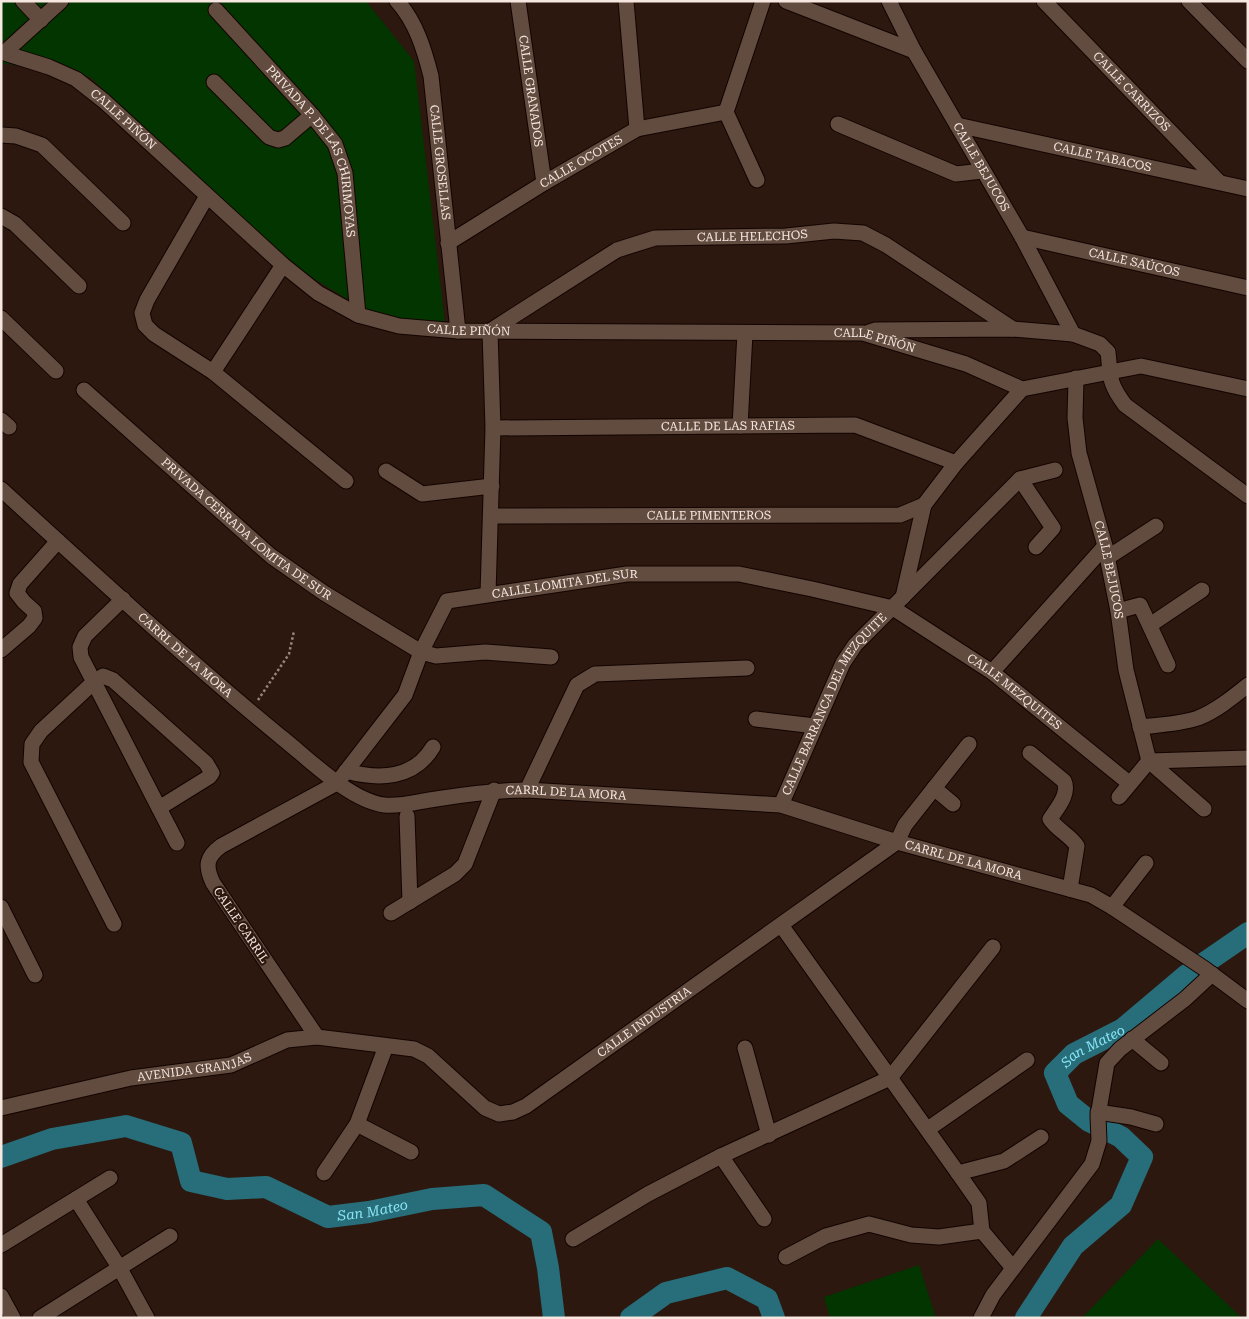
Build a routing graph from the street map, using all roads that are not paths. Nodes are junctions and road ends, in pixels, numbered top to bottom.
1 (23, 1) edge
2 (61, 1) edge
3 (397, 1) edge
4 (518, 1) edge
5 (626, 1) edge
6 (763, 1) edge
7 (786, 1) edge
8 (889, 1) edge
9 (1044, 1) edge
10 (1189, 1) edge
11 (216, 10) dead end
12 (41, 20) junction
13 (914, 51) junction
14 (3, 52) edge
15 (1248, 62) edge
16 (214, 82) dead end
17 (726, 112) junction
18 (312, 116) junction
19 (838, 124) dead end
20 (957, 125) junction
21 (636, 129) junction
22 (1, 135) edge
23 (982, 170) junction
24 (757, 180) dead end
25 (1219, 182) junction
26 (544, 183) junction
27 (1248, 189) edge
28 (207, 196) junction
29 (1, 216) edge
30 (123, 223) dead end
31 (1022, 237) junction
32 (448, 243) junction
33 (283, 265) junction
34 (79, 286) dead end
35 (1248, 288) edge
36 (358, 315) junction
37 (1, 318) edge
38 (1014, 330) junction
39 (458, 331) junction
40 (490, 331) junction
41 (745, 333) junction
42 (862, 333) junction
43 (1073, 334) junction
44 (56, 371) dead end
45 (213, 372) junction
46 (1109, 372) junction
47 (1076, 378) junction
48 (1022, 389) junction
49 (1248, 389) edge
50 (84, 390) dead end
51 (740, 426) junction
52 (493, 428) junction
53 (956, 463) junction
54 (1055, 470) dead end
55 (386, 472) dead end
56 (1020, 479) junction
57 (346, 481) dead end
58 (492, 486) junction
59 (1, 489) edge
60 (1248, 496) edge
61 (924, 505) junction
62 (491, 516) junction
63 (1156, 526) dead end
64 (58, 541) junction
65 (1036, 547) dead end
66 (1106, 552) junction
67 (1202, 590) dead end
68 (488, 594) junction
69 (903, 597) junction
70 (123, 599) junction
71 (893, 608) junction
72 (1118, 611) junction
73 (1150, 625) junction
74 (1, 650) edge
75 (421, 652) junction
76 (551, 657) dead end
77 (1168, 665) dead end
78 (747, 668) dead end
79 (992, 672) junction
80 (95, 681) junction
81 (1248, 685) edge
82 (756, 719) dead end
83 (815, 726) junction
84 (1140, 727) junction
85 (969, 744) dead end
86 (433, 747) dead end
87 (1030, 753) dead end
88 (1248, 758) edge
89 (1149, 761) junction
90 (342, 777) junction
91 (1129, 783) junction
92 (934, 788) junction
93 (494, 790) junction
94 (526, 790) junction
95 (1119, 797) dead end
96 (952, 804) dead end
97 (782, 805) junction
98 (159, 808) junction
99 (1204, 809) dead end
100 (407, 816) dead end
101 (897, 842) junction
102 (176, 843) dead end
103 (1146, 863) dead end
104 (1070, 889) junction
105 (410, 902) junction
106 (1, 907) edge
107 (1112, 907) junction
108 (391, 913) dead end
109 (114, 924) dead end
110 (781, 926) junction
111 (993, 947) dead end
112 (1208, 971) junction
113 (35, 975) dead end
114 (1248, 1001) edge
115 (317, 1037) junction
116 (1132, 1039) junction
117 (386, 1046) junction
118 (746, 1048) dead end
119 (1027, 1060) dead end
120 (1161, 1063) dead end
121 (890, 1078) junction
122 (1, 1108) edge
123 (1098, 1114) junction
124 (357, 1124) junction
125 (1156, 1124) dead end
126 (928, 1129) junction
127 (769, 1135) junction
128 (1041, 1137) dead end
129 (411, 1152) dead end
130 (721, 1156) junction
131 (324, 1173) dead end
132 (958, 1173) junction
133 (110, 1178) dead end
134 (76, 1199) junction
135 (764, 1219) dead end
136 (982, 1231) junction
137 (170, 1236) dead end
138 (573, 1239) dead end
139 (1, 1245) edge
140 (786, 1257) dead end
141 (119, 1267) junction
142 (1013, 1268) junction
143 (1, 1296) edge
144 (13, 1318) edge
145 (40, 1318) edge
146 (147, 1318) edge
147 (981, 1318) edge

1 - 12 street
2 - 12 street
3 - 32 street, CALLE GROSELLAS
4 - 26 street, CALLE GRANADOS
5 - 21 street
6 - 17 street
7 - 13 street
8 - 13 street, CALLE BEJUCOS
9 - 25 street, CALLE CARRIZOS
10 - 15 street
11 - 18 street, PRIVADA P. DE LAS CHIRIMOYAS
12 - 14 street
13 - 20 street, CALLE BEJUCOS
14 - 28 street, CALLE PIÑÓN
16 - 18 street
17 - 21 street, CALLE OCOTES
17 - 24 street
18 - 36 street, PRIVADA P. DE LAS CHIRIMOYAS
19 - 23 street
20 - 23 street, CALLE BEJUCOS
20 - 25 street, CALLE TABACOS
21 - 26 street, CALLE OCOTES
22 - 30 street
23 - 31 street, CALLE BEJUCOS
25 - 27 street, CALLE TABACOS
26 - 32 street, CALLE OCOTES
28 - 33 street, CALLE PIÑÓN
28 - 45 street
29 - 34 street
31 - 35 street, CALLE SAÚCOS
31 - 43 street, CALLE BEJUCOS
32 - 39 street, CALLE GROSELLAS
33 - 36 street, CALLE PIÑÓN
33 - 45 street
36 - 39 street, CALLE PIÑÓN
37 - 44 street
38 - 40 street, CALLE HELECHOS
38 - 42 street
38 - 43 street
39 - 40 street, CALLE PIÑÓN
40 - 41 street, CALLE PIÑÓN
40 - 52 street
41 - 42 street, CALLE PIÑÓN
41 - 51 street
42 - 48 street, CALLE PIÑÓN
43 - 46 street
45 - 57 street
46 - 47 street
46 - 49 street
46 - 60 street
47 - 48 street
47 - 66 street, CALLE BEJUCOS
48 - 53 street
50 - 75 street, PRIVADA CERRADA LOMITA DE SUR
51 - 52 street, CALLE DE LAS RAFIAS
51 - 53 street, CALLE DE LAS RAFIAS
52 - 58 street
53 - 61 street
54 - 56 street
55 - 58 street
56 - 65 street
56 - 69 street
58 - 62 street
59 - 64 street, CARRL DE LA MORA
61 - 62 street, CALLE PIMENTEROS
61 - 69 street
62 - 68 street
63 - 66 street
64 - 70 street, CARRL DE LA MORA
64 - 74 street
66 - 72 street, CALLE BEJUCOS
66 - 79 street
67 - 73 street
68 - 71 street, CALLE LOMITA DEL SUR
68 - 75 street, CALLE LOMITA DEL SUR
69 - 71 street
70 - 80 street
70 - 90 street, CARRL DE LA MORA
71 - 79 street, CALLE MEZQUITES
71 - 83 street, CALLE BARRANCA DEL MEZQUITE
72 - 73 street
72 - 84 street, CALLE BEJUCOS
73 - 77 street
75 - 76 street
75 - 90 street, CALLE LOMITA DEL SUR
78 - 94 street
79 - 91 street, CALLE MEZQUITES
80 - 98 street
80 - 98 street
80 - 109 street
81 - 84 street
82 - 83 street
83 - 97 street, CALLE BARRANCA DEL MEZQUITE
84 - 89 street, CALLE BEJUCOS
85 - 92 street
86 - 90 street
87 - 104 street
88 - 89 street
89 - 91 street
89 - 99 street
90 - 93 street, CARRL DE LA MORA
90 - 115 street, CALLE CARRIL
91 - 95 street
92 - 96 street
92 - 101 street
93 - 94 street, CARRL DE LA MORA
93 - 105 street
94 - 97 street, CARRL DE LA MORA
97 - 101 street, CARRL DE LA MORA
98 - 102 street
100 - 105 street
101 - 104 street, CARRL DE LA MORA
101 - 110 street, CALLE INDUSTRIA
103 - 107 street
104 - 107 street, CARRL DE LA MORA
105 - 108 street
106 - 113 street
107 - 112 street, CARRL DE LA MORA
110 - 117 street, CALLE INDUSTRIA
110 - 121 street
111 - 121 street
112 - 114 street, CARRL DE LA MORA
112 - 116 street
115 - 117 street, AVENIDA GRANJAS
115 - 122 street, AVENIDA GRANJAS
116 - 120 street
116 - 123 street
117 - 124 street
118 - 127 street
119 - 126 street
121 - 126 street
121 - 127 street
123 - 125 street
123 - 142 street
124 - 129 street
124 - 131 street
126 - 132 street
127 - 130 street
128 - 132 street
130 - 135 street
130 - 138 street
132 - 136 street
133 - 134 street
134 - 139 street
134 - 141 street
136 - 140 street
136 - 142 street
137 - 141 street
141 - 145 street
141 - 146 street
142 - 147 street
143 - 144 street

